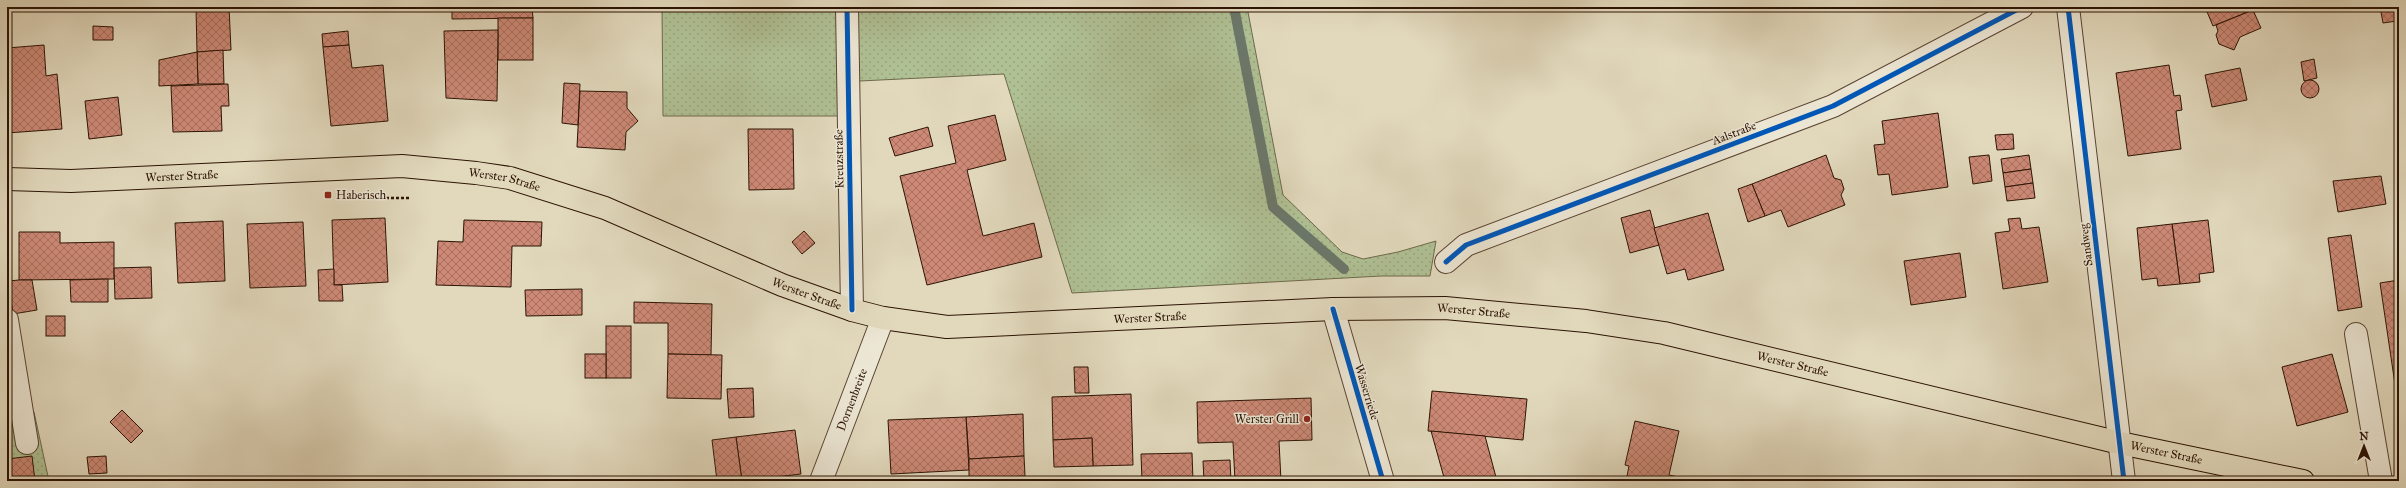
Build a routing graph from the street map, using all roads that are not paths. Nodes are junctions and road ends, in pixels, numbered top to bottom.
1 (847, 7) edge
2 (2022, 7) edge
3 (2068, 7) edge
4 (7, 179) edge
5 (1446, 262) dead end
6 (1333, 309) junction
7 (852, 310) junction
8 (883, 318) junction
9 (7, 320) edge
10 (2356, 334) dead end
11 (27, 443) dead end
12 (2120, 444) junction
13 (821, 481) edge
14 (1383, 481) edge
15 (2124, 481) edge
16 (2303, 481) edge
17 (2381, 481) edge

1 - 7 street, Kreuzstraße
2 - 5 street, Aalstraße
3 - 12 street, Sandweg
4 - 7 main road, Werster Straße
6 - 8 main road, Werster Straße
6 - 12 main road, Werster Straße
6 - 14 street, Wasserriede
7 - 8 main road, Werster Straße
8 - 13 street, Dornenbreite
9 - 11 street
10 - 17 street
12 - 15 street, Sandweg
12 - 16 main road, Werster Straße

